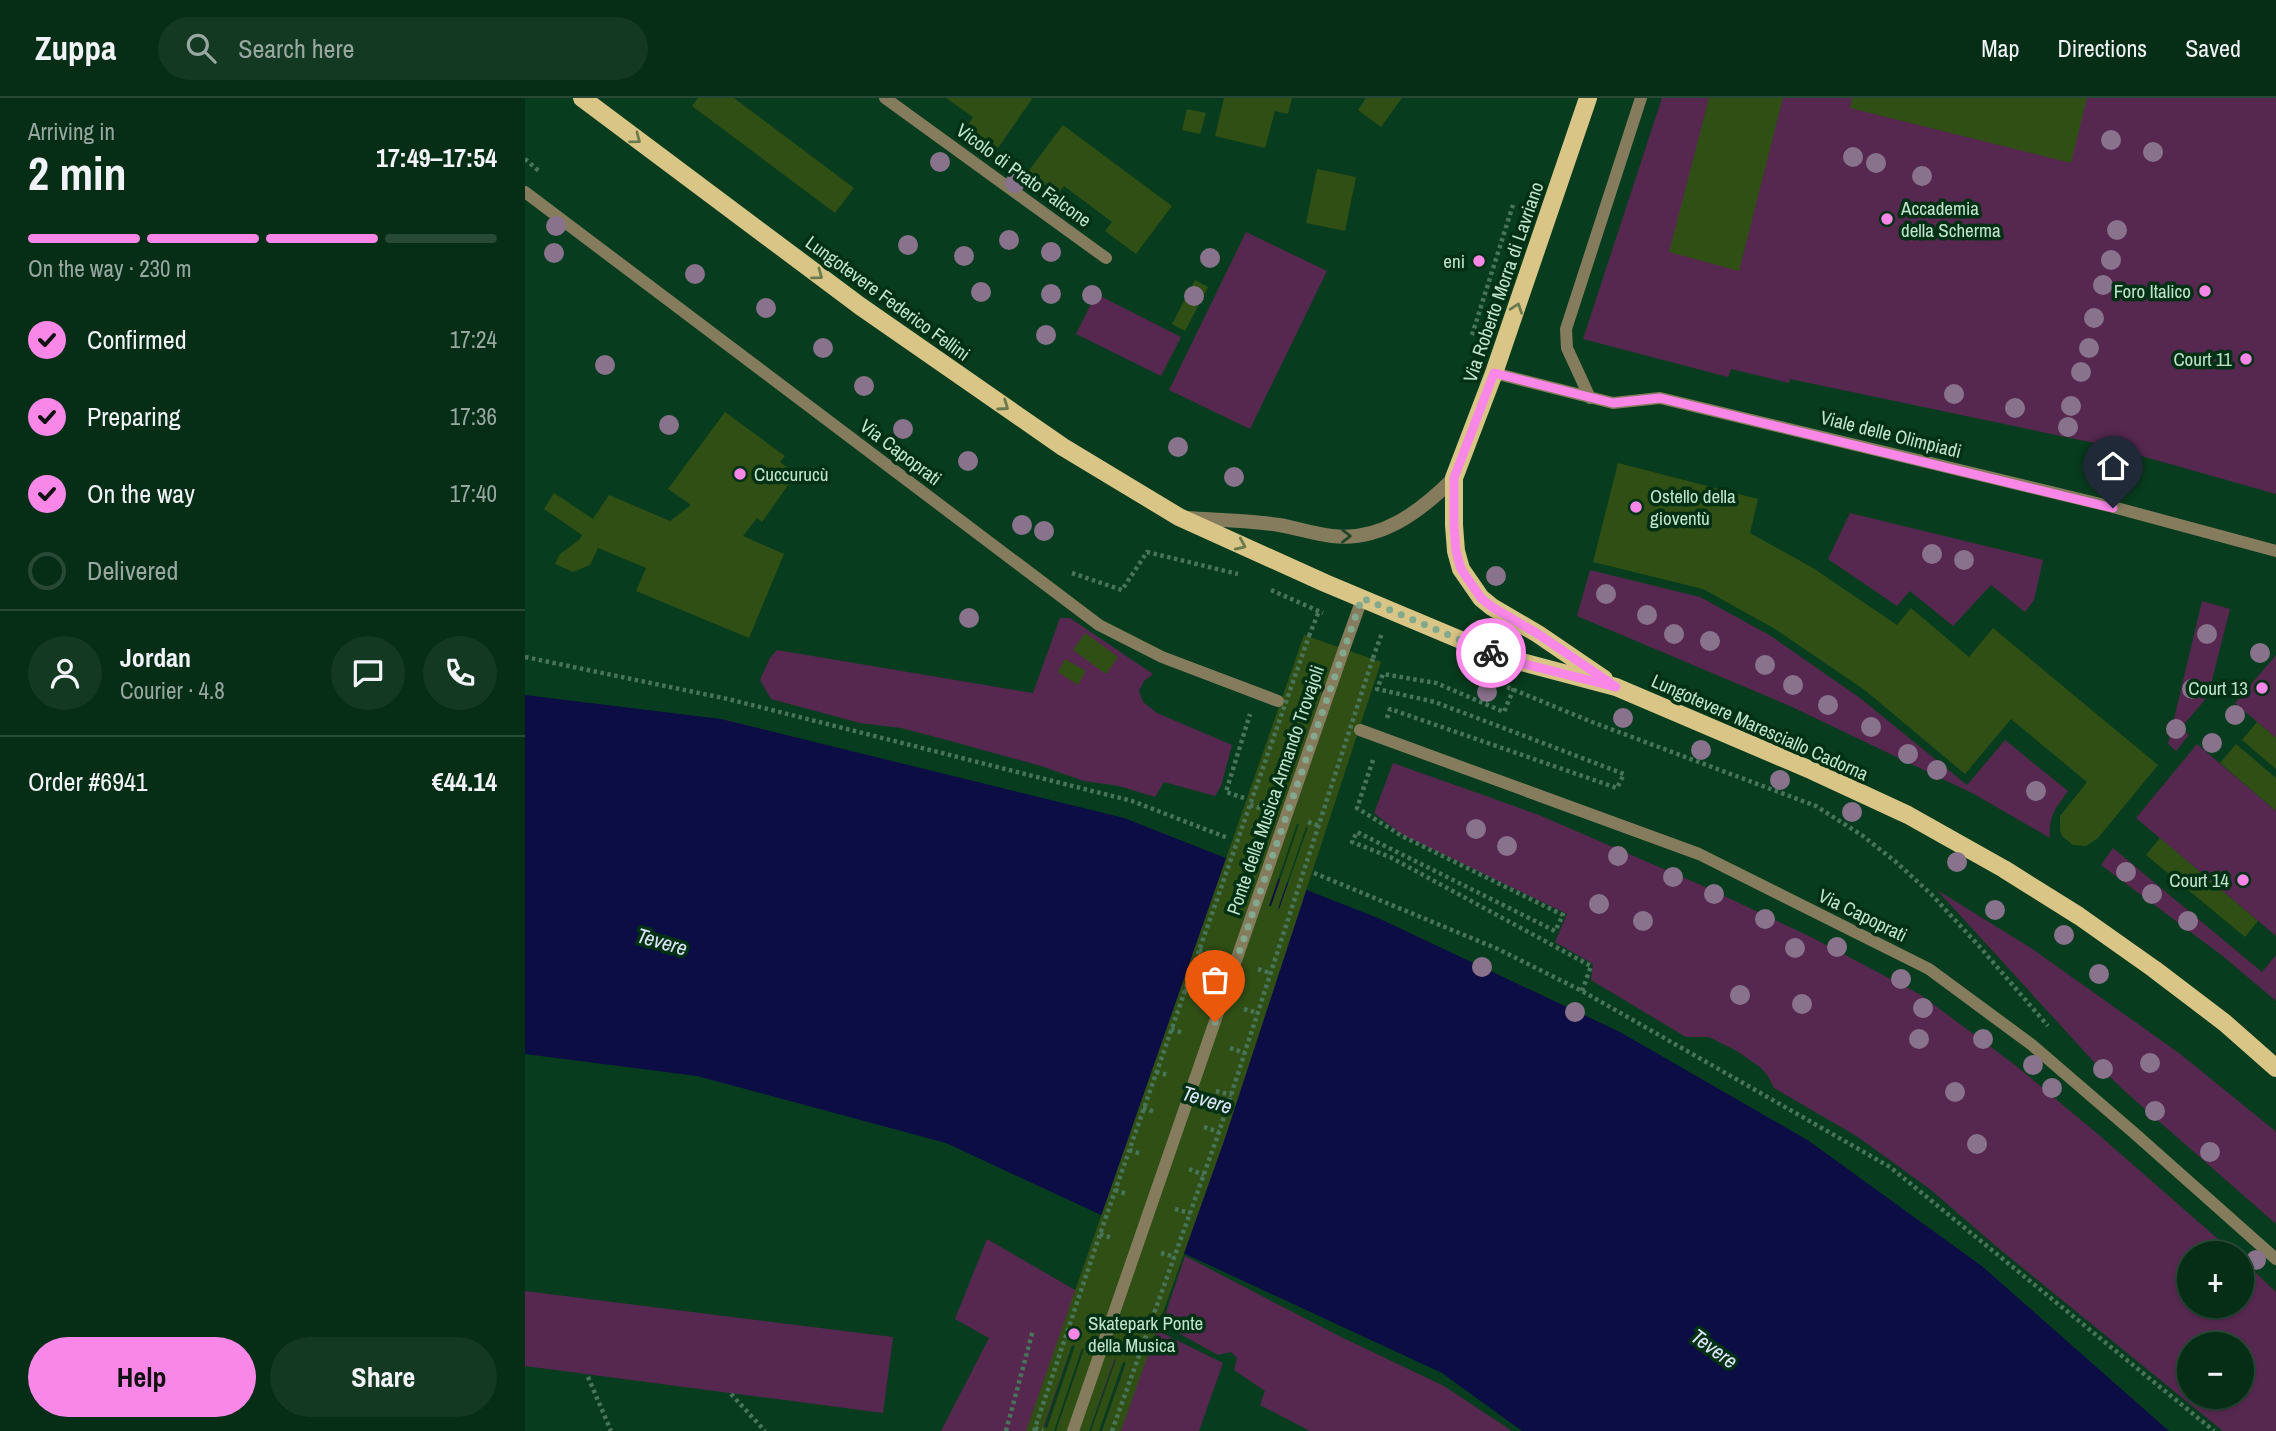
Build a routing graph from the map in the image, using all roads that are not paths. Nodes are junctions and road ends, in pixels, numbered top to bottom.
1 (582, 98) edge
2 (885, 98) edge
3 (1588, 98) edge
4 (1641, 98) edge
5 (525, 192) edge
6 (1106, 258) dead end
7 (1494, 373) junction
8 (1590, 398) junction
9 (1454, 478) junction
10 (1179, 517) junction
11 (2276, 551) edge
12 (1362, 598) junction
13 (1616, 687) junction
14 (1278, 701) dead end
15 (1360, 730) dead end
16 (2276, 1068) edge
17 (2276, 1259) edge
18 (1073, 1431) edge

1 -> 10 main road, Lungotevere Federico Fellini
2 - 6 lane, Vicolo di Prato Falcone
7 -> 3 main road, Via Roberto Morra di Lavriano
4 - 8 lane
5 - 14 lane, Via Capoprati
7 - 8 lane, Viale delle Olimpiadi
7 - 9 main road, Via Roberto Morra di Lavriano
8 - 11 lane, Viale delle Olimpiadi
10 -> 9 street, Via Roberto Morra di Lavriano
9 - 13 main road, Via Roberto Morra di Lavriano
10 -> 12 main road, Lungotevere Maresciallo Cadorna
12 - 13 main road, Lungotevere Maresciallo Cadorna
12 - 18 lane, Ponte della Musica Armando Trovajoli, bridge
13 - 16 main road, Lungotevere Maresciallo Cadorna
15 - 17 lane, Via Capoprati

